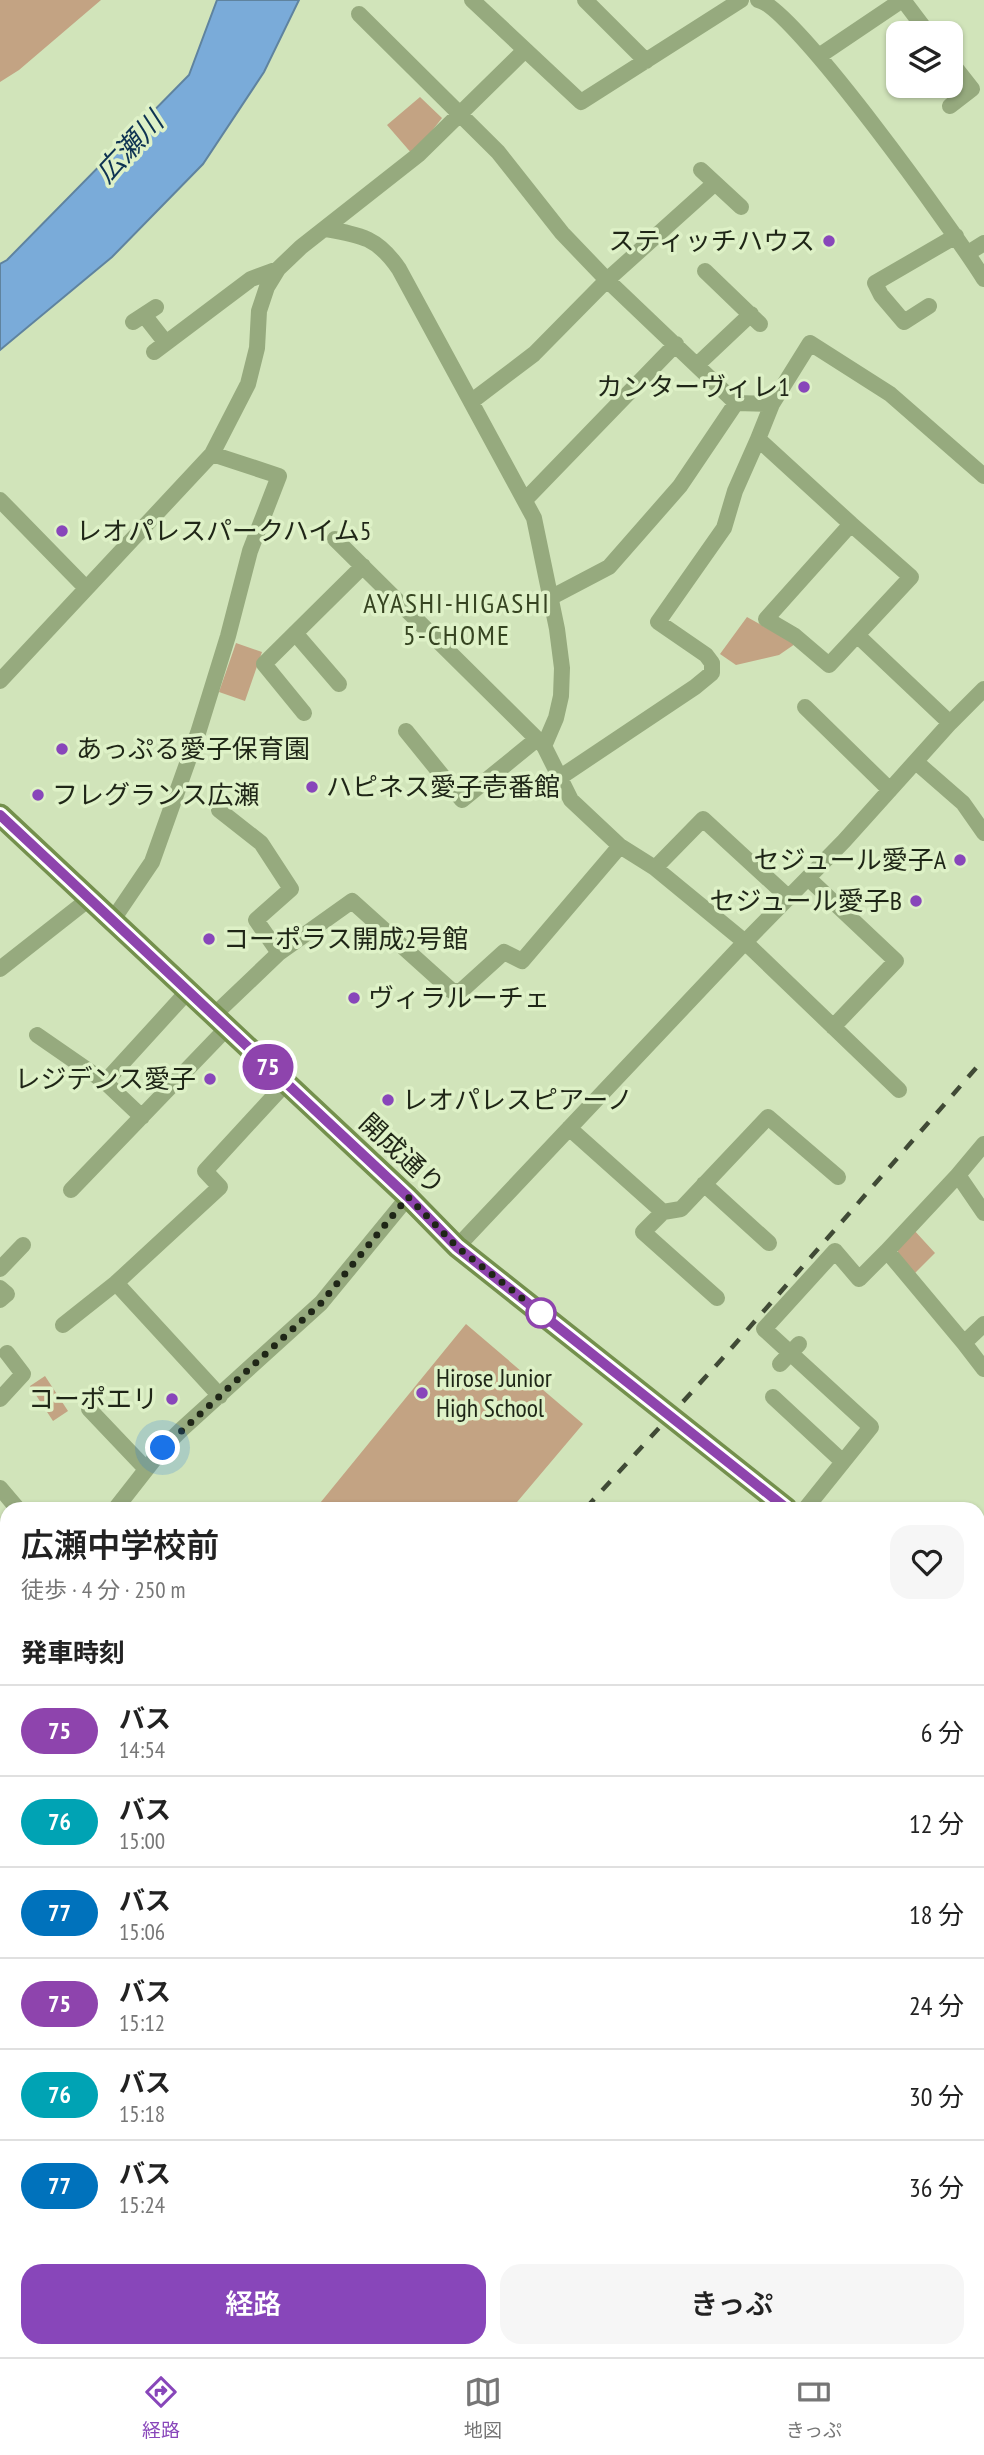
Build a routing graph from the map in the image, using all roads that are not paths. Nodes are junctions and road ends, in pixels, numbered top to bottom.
1 (472, 0) edge
2 (585, 0) edge
3 (741, 0) edge
4 (758, 0) edge
5 (902, 0) edge
6 (359, 14) dead end
7 (919, 21) edge
8 (525, 50) junction
9 (819, 56) junction
10 (646, 61) junction
11 (963, 78) edge
12 (963, 96) edge
13 (960, 98) edge
14 (950, 106) dead end
15 (460, 116) junction
16 (701, 170) dead end
17 (715, 183) junction
18 (741, 207) dead end
19 (326, 229) junction
20 (956, 236) junction
21 (984, 243) edge
22 (968, 253) junction
23 (278, 269) junction
24 (705, 271) dead end
25 (984, 279) edge
26 (607, 280) junction
27 (929, 306) dead end
28 (145, 315) dead end
29 (676, 344) junction
30 (698, 364) junction
31 (472, 401) junction
32 (736, 403) junction
33 (772, 404) junction
34 (758, 439) junction
35 (212, 454) junction
36 (984, 476) edge
37 (524, 499) junction
38 (0, 500) edge
39 (851, 524) junction
40 (335, 539) dead end
41 (363, 566) junction
42 (86, 588) junction
43 (550, 598) junction
44 (295, 633) junction
45 (857, 635) junction
46 (6, 662) edge
47 (0, 681) edge
48 (339, 684) dead end
49 (984, 689) edge
50 (805, 707) dead end
51 (304, 713) dead end
52 (950, 723) junction
53 (406, 731) dead end
54 (540, 742) junction
55 (916, 762) junction
56 (559, 778) junction
57 (890, 790) junction
58 (219, 810) dead end
59 (0, 815) edge
60 (984, 833) edge
61 (620, 846) junction
62 (655, 869) junction
63 (808, 878) junction
64 (789, 898) junction
65 (89, 900) junction
66 (112, 921) junction
67 (745, 942) junction
68 (279, 953) junction
69 (0, 969) edge
70 (188, 991) junction
71 (221, 1021) junction
72 (833, 1027) junction
73 (37, 1035) dead end
74 (105, 1082) junction
75 (285, 1084) junction
76 (899, 1090) dead end
77 (142, 1116) junction
78 (569, 1128) junction
79 (984, 1144) edge
80 (958, 1175) junction
81 (838, 1177) dead end
82 (704, 1184) junction
83 (71, 1191) dead end
84 (408, 1197) junction
85 (663, 1212) junction
86 (984, 1213) edge
87 (768, 1243) dead end
88 (23, 1245) dead end
89 (457, 1247) junction
90 (887, 1251) junction
91 (0, 1269) edge
92 (116, 1283) junction
93 (0, 1288) edge
94 (717, 1298) dead end
95 (0, 1300) edge
96 (984, 1324) edge
97 (63, 1325) dead end
98 (964, 1343) junction
99 (7, 1353) dead end
100 (984, 1369) edge
101 (220, 1396) junction
102 (773, 1397) dead end
103 (0, 1399) edge
104 (89, 1409) dead end
105 (843, 1462) junction
106 (146, 1469) junction
107 (121, 1502) edge
108 (775, 1502) edge
109 (811, 1502) edge

1 - 8 street
2 - 10 street
3 - 10 street
4 - 9 street
5 - 7 street
5 - 9 street
6 - 15 street
8 - 10 street
8 - 15 street
9 - 20 street
11 - 12 street
13 - 14 street
15 - 19 street
15 - 26 street
16 - 17 street
17 - 18 street
17 - 26 street
19 - 23 street
19 - 31 street
20 - 22 street
20 - 27 street
21 - 22 street
22 - 25 street
23 - 28 street
23 - 35 street
24 - 30 street
26 - 29 street
26 - 31 street
29 - 30 street
29 - 37 street
30 - 32 street
31 - 37 street
32 - 33 street
32 - 43 street
33 - 34 street
33 - 36 street
34 - 39 street
34 - 56 street
35 - 42 street
35 - 66 street
37 - 43 street
38 - 42 street
39 - 45 street
39 - 45 street
40 - 41 street
41 - 44 street
41 - 54 street
42 - 46 street
43 - 54 street
44 - 48 street
44 - 51 street
45 - 52 street
46 - 47 street
49 - 52 street
50 - 57 street
52 - 55 street
53 - 54 street
54 - 56 street
55 - 57 street
55 - 60 street
56 - 61 street
57 - 63 street
58 - 68 street
59 - 65 street, 開成通り
61 - 62 street
61 - 68 street
62 - 64 street
62 - 67 street
63 - 64 street
63 - 72 street
64 - 67 street
65 - 66 street, 開成通り
65 - 69 street
66 - 70 street, 開成通り
67 - 72 street
67 - 78 street
68 - 71 street
70 - 71 street, 開成通り
70 - 74 street
71 - 75 street, 開成通り
71 - 77 street
72 - 76 street
73 - 74 street
74 - 77 street
75 - 84 street, 開成通り
75 - 92 street
77 - 83 street
78 - 85 street
78 - 89 street
79 - 80 street
80 - 86 street
80 - 90 street
81 - 82 street
82 - 85 street
82 - 87 street
84 - 89 street, 開成通り
84 - 101 street
85 - 94 street
88 - 91 street
89 - 108 street, 開成通り
90 - 98 street
90 - 105 street
92 - 97 street
92 - 101 street
93 - 95 street
96 - 98 street
98 - 100 street
99 - 103 street
101 - 106 street
102 - 105 street
104 - 106 street
105 - 109 street
106 - 107 street

